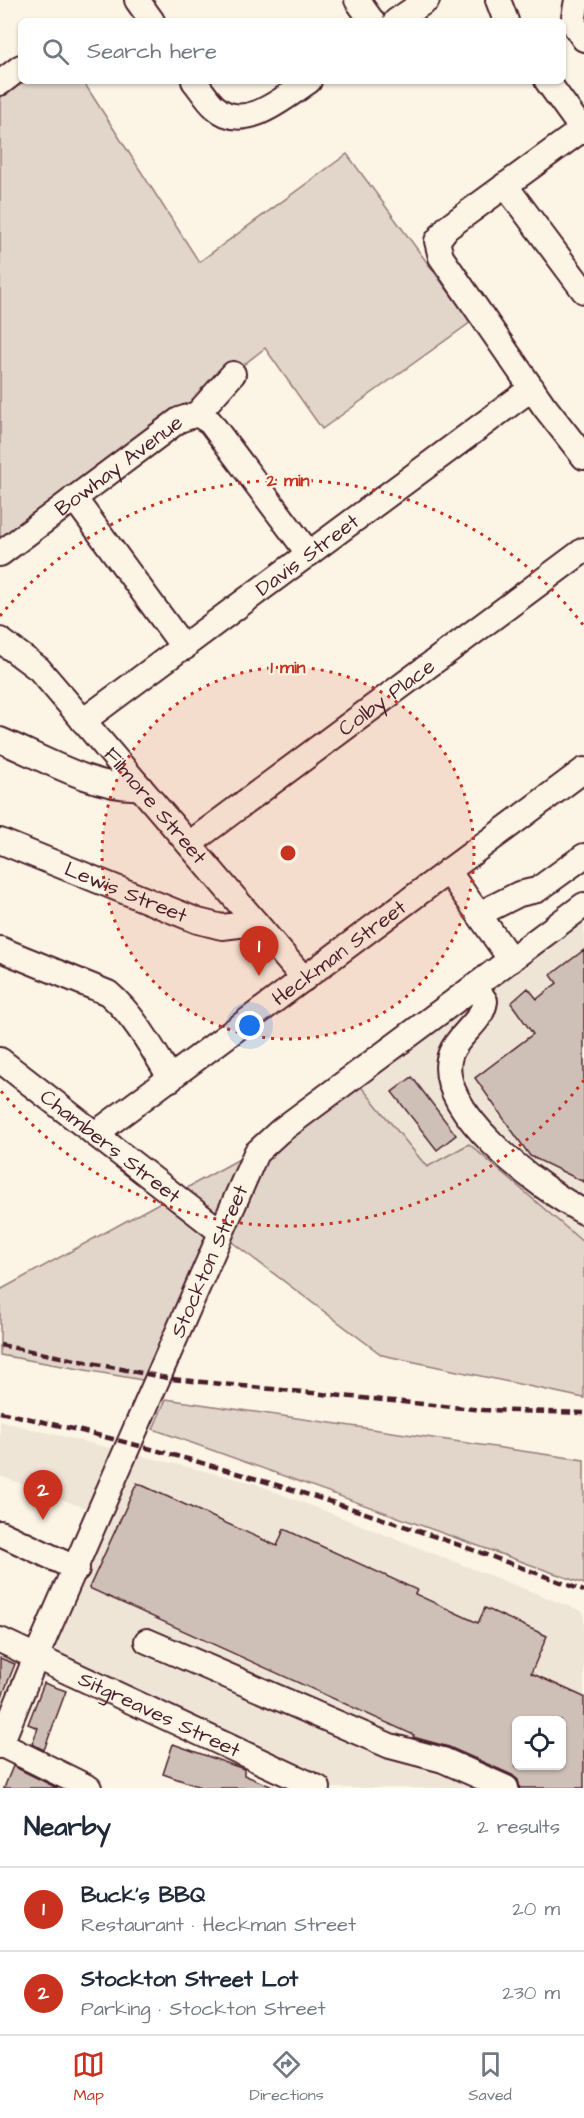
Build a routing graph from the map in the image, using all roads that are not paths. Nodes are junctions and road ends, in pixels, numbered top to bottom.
1 (137, 0) edge
2 (357, 0) edge
3 (427, 0) edge
4 (498, 0) edge
5 (577, 0) edge
6 (150, 18) edge
7 (370, 18) edge
8 (400, 18) edge
9 (505, 18) edge
10 (584, 39) edge
11 (18, 69) edge
12 (0, 83) edge
13 (196, 84) edge
14 (304, 84) edge
15 (549, 84) edge
16 (583, 130) edge
17 (505, 185) junction
18 (584, 291) edge
19 (233, 374) dead end
20 (532, 388) junction
21 (197, 414) junction
22 (584, 457) edge
23 (74, 498) junction
24 (584, 550) edge
25 (0, 554) edge
26 (309, 554) junction
27 (0, 640) edge
28 (184, 648) junction
29 (83, 721) junction
30 (0, 740) edge
31 (584, 770) edge
32 (141, 787) junction
33 (0, 842) edge
34 (189, 844) junction
35 (584, 856) edge
36 (448, 871) junction
37 (584, 905) edge
38 (479, 914) junction
39 (256, 923) junction
40 (0, 949) edge
41 (511, 960) junction
42 (304, 979) junction
43 (475, 987) junction
44 (3, 1066) edge
45 (171, 1079) junction
46 (95, 1134) junction
47 (584, 1212) edge
48 (221, 1232) junction
49 (0, 1533) edge
50 (77, 1569) junction
51 (0, 1640) edge
52 (147, 1641) dead end
53 (36, 1657) junction
54 (0, 1745) edge
55 (90, 1788) edge
56 (318, 1788) edge
57 (506, 1788) edge

1 - 6 street
2 - 7 street
3 - 8 street
4 - 9 street
5 - 10 street
11 - 12 street
13 - 14 street
15 - 16 street
16 - 17 street
17 - 18 street
17 - 20 street
19 - 21 street, Bowhay Avenue
20 - 22 street
20 - 26 street, Davis Street
21 - 23 street, Bowhay Avenue
21 - 26 street
23 - 25 street, Bowhay Avenue
23 - 28 street
24 - 34 street, Colby Place
26 - 28 street, Davis Street
27 - 29 street, Filmore Street
28 - 29 street, Davis Street
29 - 32 street, Filmore Street
30 - 32 street
31 - 36 street, Heckman Street
32 - 34 street, Filmore Street
33 - 39 street, Lewis Street
34 - 39 street, Filmore Street
35 - 38 street
36 - 38 street
36 - 42 street, Heckman Street
37 - 41 street, Stockton Street
38 - 41 street
39 - 42 street, Filmore Street
40 - 45 street
41 - 43 street, Stockton Street
42 - 45 street, Heckman Street
43 - 47 street
43 - 48 street, Stockton Street
44 - 46 street, Chambers Street
45 - 46 street, Heckman Street
46 - 48 street, Chambers Street
48 - 50 street, Stockton Street
49 - 50 street
50 - 53 street, Stockton Street
51 - 53 street, Sitgreaves Street
52 - 57 street
53 - 54 street, Stockton Street
53 - 56 street, Sitgreaves Street
54 - 55 street

